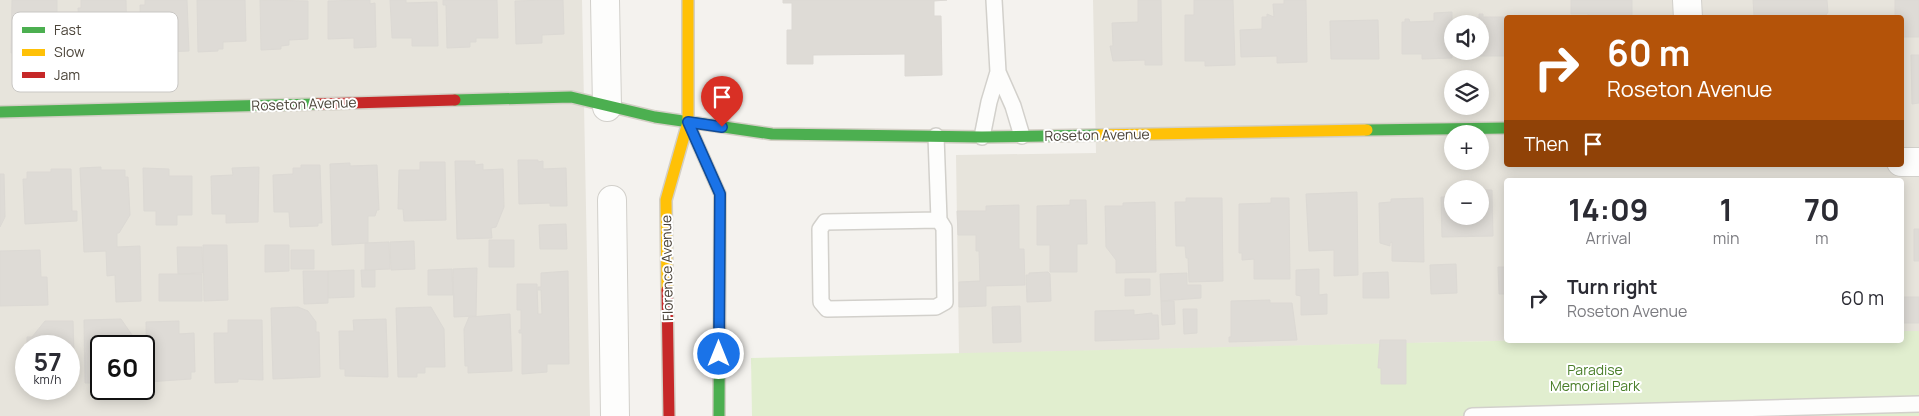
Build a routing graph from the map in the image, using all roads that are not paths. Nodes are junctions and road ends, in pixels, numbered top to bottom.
1 (605, 0) edge
2 (688, 0) edge
3 (994, 0) edge
4 (1687, 0) edge
5 (1688, 15) edge
6 (998, 72) junction
7 (607, 107) junction
8 (0, 112) edge
9 (688, 122) junction
10 (1504, 128) edge
11 (936, 136) junction
12 (1022, 136) junction
13 (982, 137) junction
14 (1904, 162) edge
15 (1919, 162) edge
16 (612, 200) dead end
17 (938, 220) junction
18 (1919, 404) edge
19 (720, 414) edge
20 (615, 416) edge
21 (669, 416) edge
22 (1472, 416) edge

1 - 7 street
2 - 9 street, Florence Avenue
3 - 6 lane
4 - 5 street
6 - 12 lane
6 - 13 lane
7 - 8 street, Roseton Avenue
7 - 9 street, Roseton Avenue
9 - 11 street, Roseton Avenue
9 - 19 street, Florence Avenue
9 - 21 street, Florence Avenue
10 - 12 street, Roseton Avenue
11 - 13 street, Roseton Avenue
11 - 17 lane
12 - 13 street, Roseton Avenue
14 - 15 street
16 - 20 street
17 - 17 lane
18 - 22 lane

